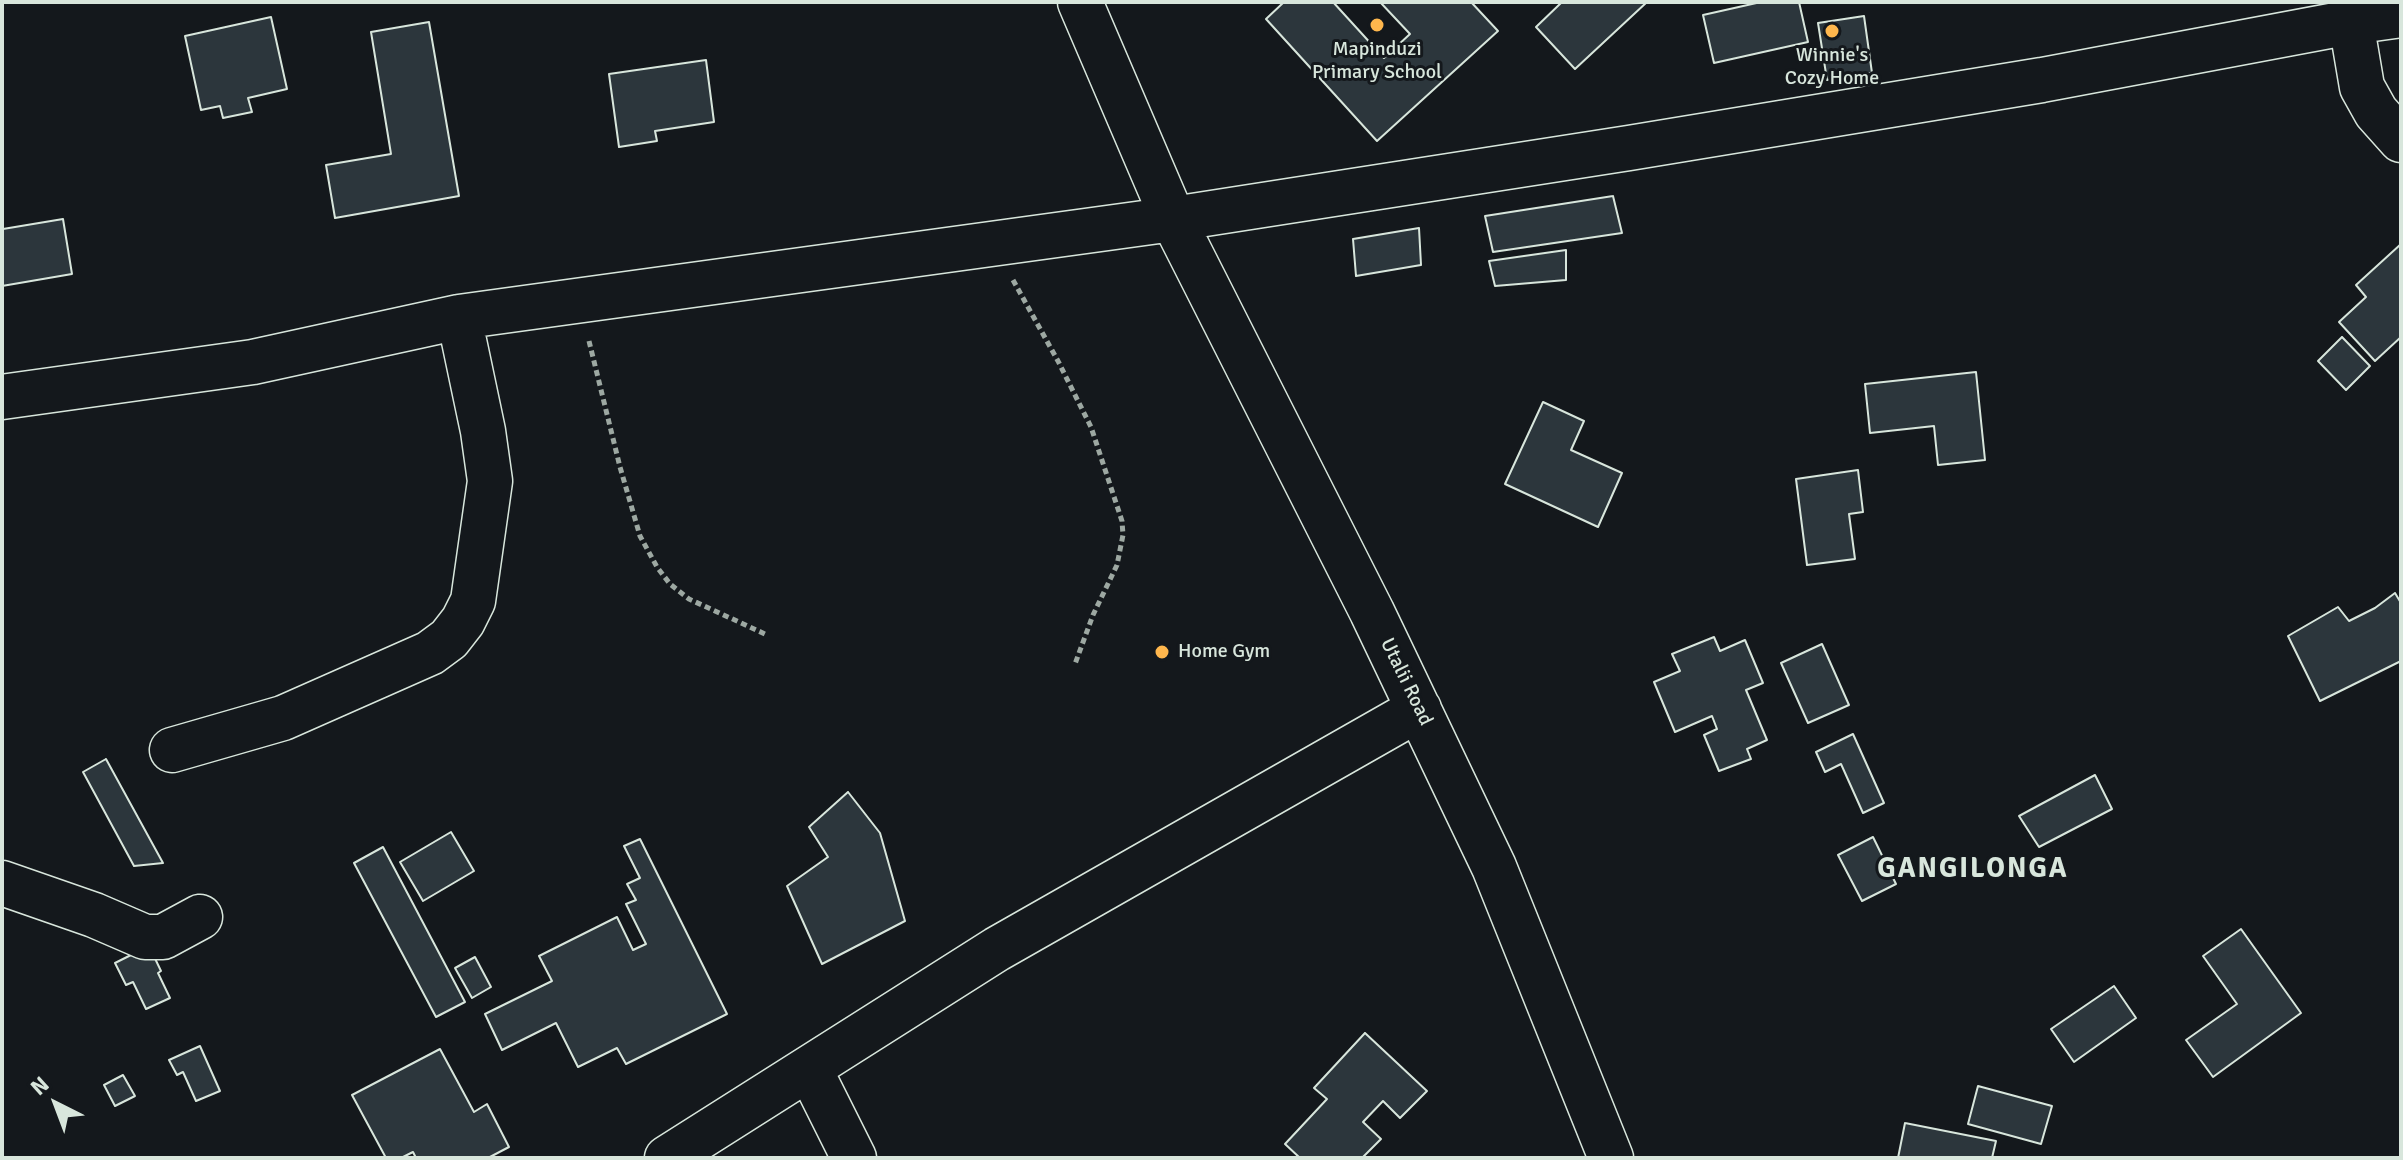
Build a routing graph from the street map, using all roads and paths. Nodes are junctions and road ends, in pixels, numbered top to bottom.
1 (1080, 2) edge
2 (2352, 12) edge
3 (2401, 15) edge
4 (2401, 140) edge
5 (1173, 219) junction
6 (994, 244) junction
7 (579, 301) junction
8 (459, 317) junction
9 (2, 397) edge
10 (765, 634) dead end
11 (1075, 664) dead end
12 (1419, 709) junction
13 (172, 750) dead end
14 (2, 883) edge
15 (200, 917) dead end
16 (810, 1070) junction
17 (667, 1158) edge
18 (854, 1158) edge
19 (1611, 1158) edge

1 - 5 street, Utalii Road
2 - 3 street
2 - 4 street
2 - 5 street
5 - 6 street
5 - 12 street, Utalii Road
6 - 7 street
6 - 11 path
7 - 8 street
7 - 10 path
8 - 9 street
8 - 13 street
12 - 16 street
12 - 19 street, Utalii Road
14 - 15 street
16 - 17 street
16 - 18 street

